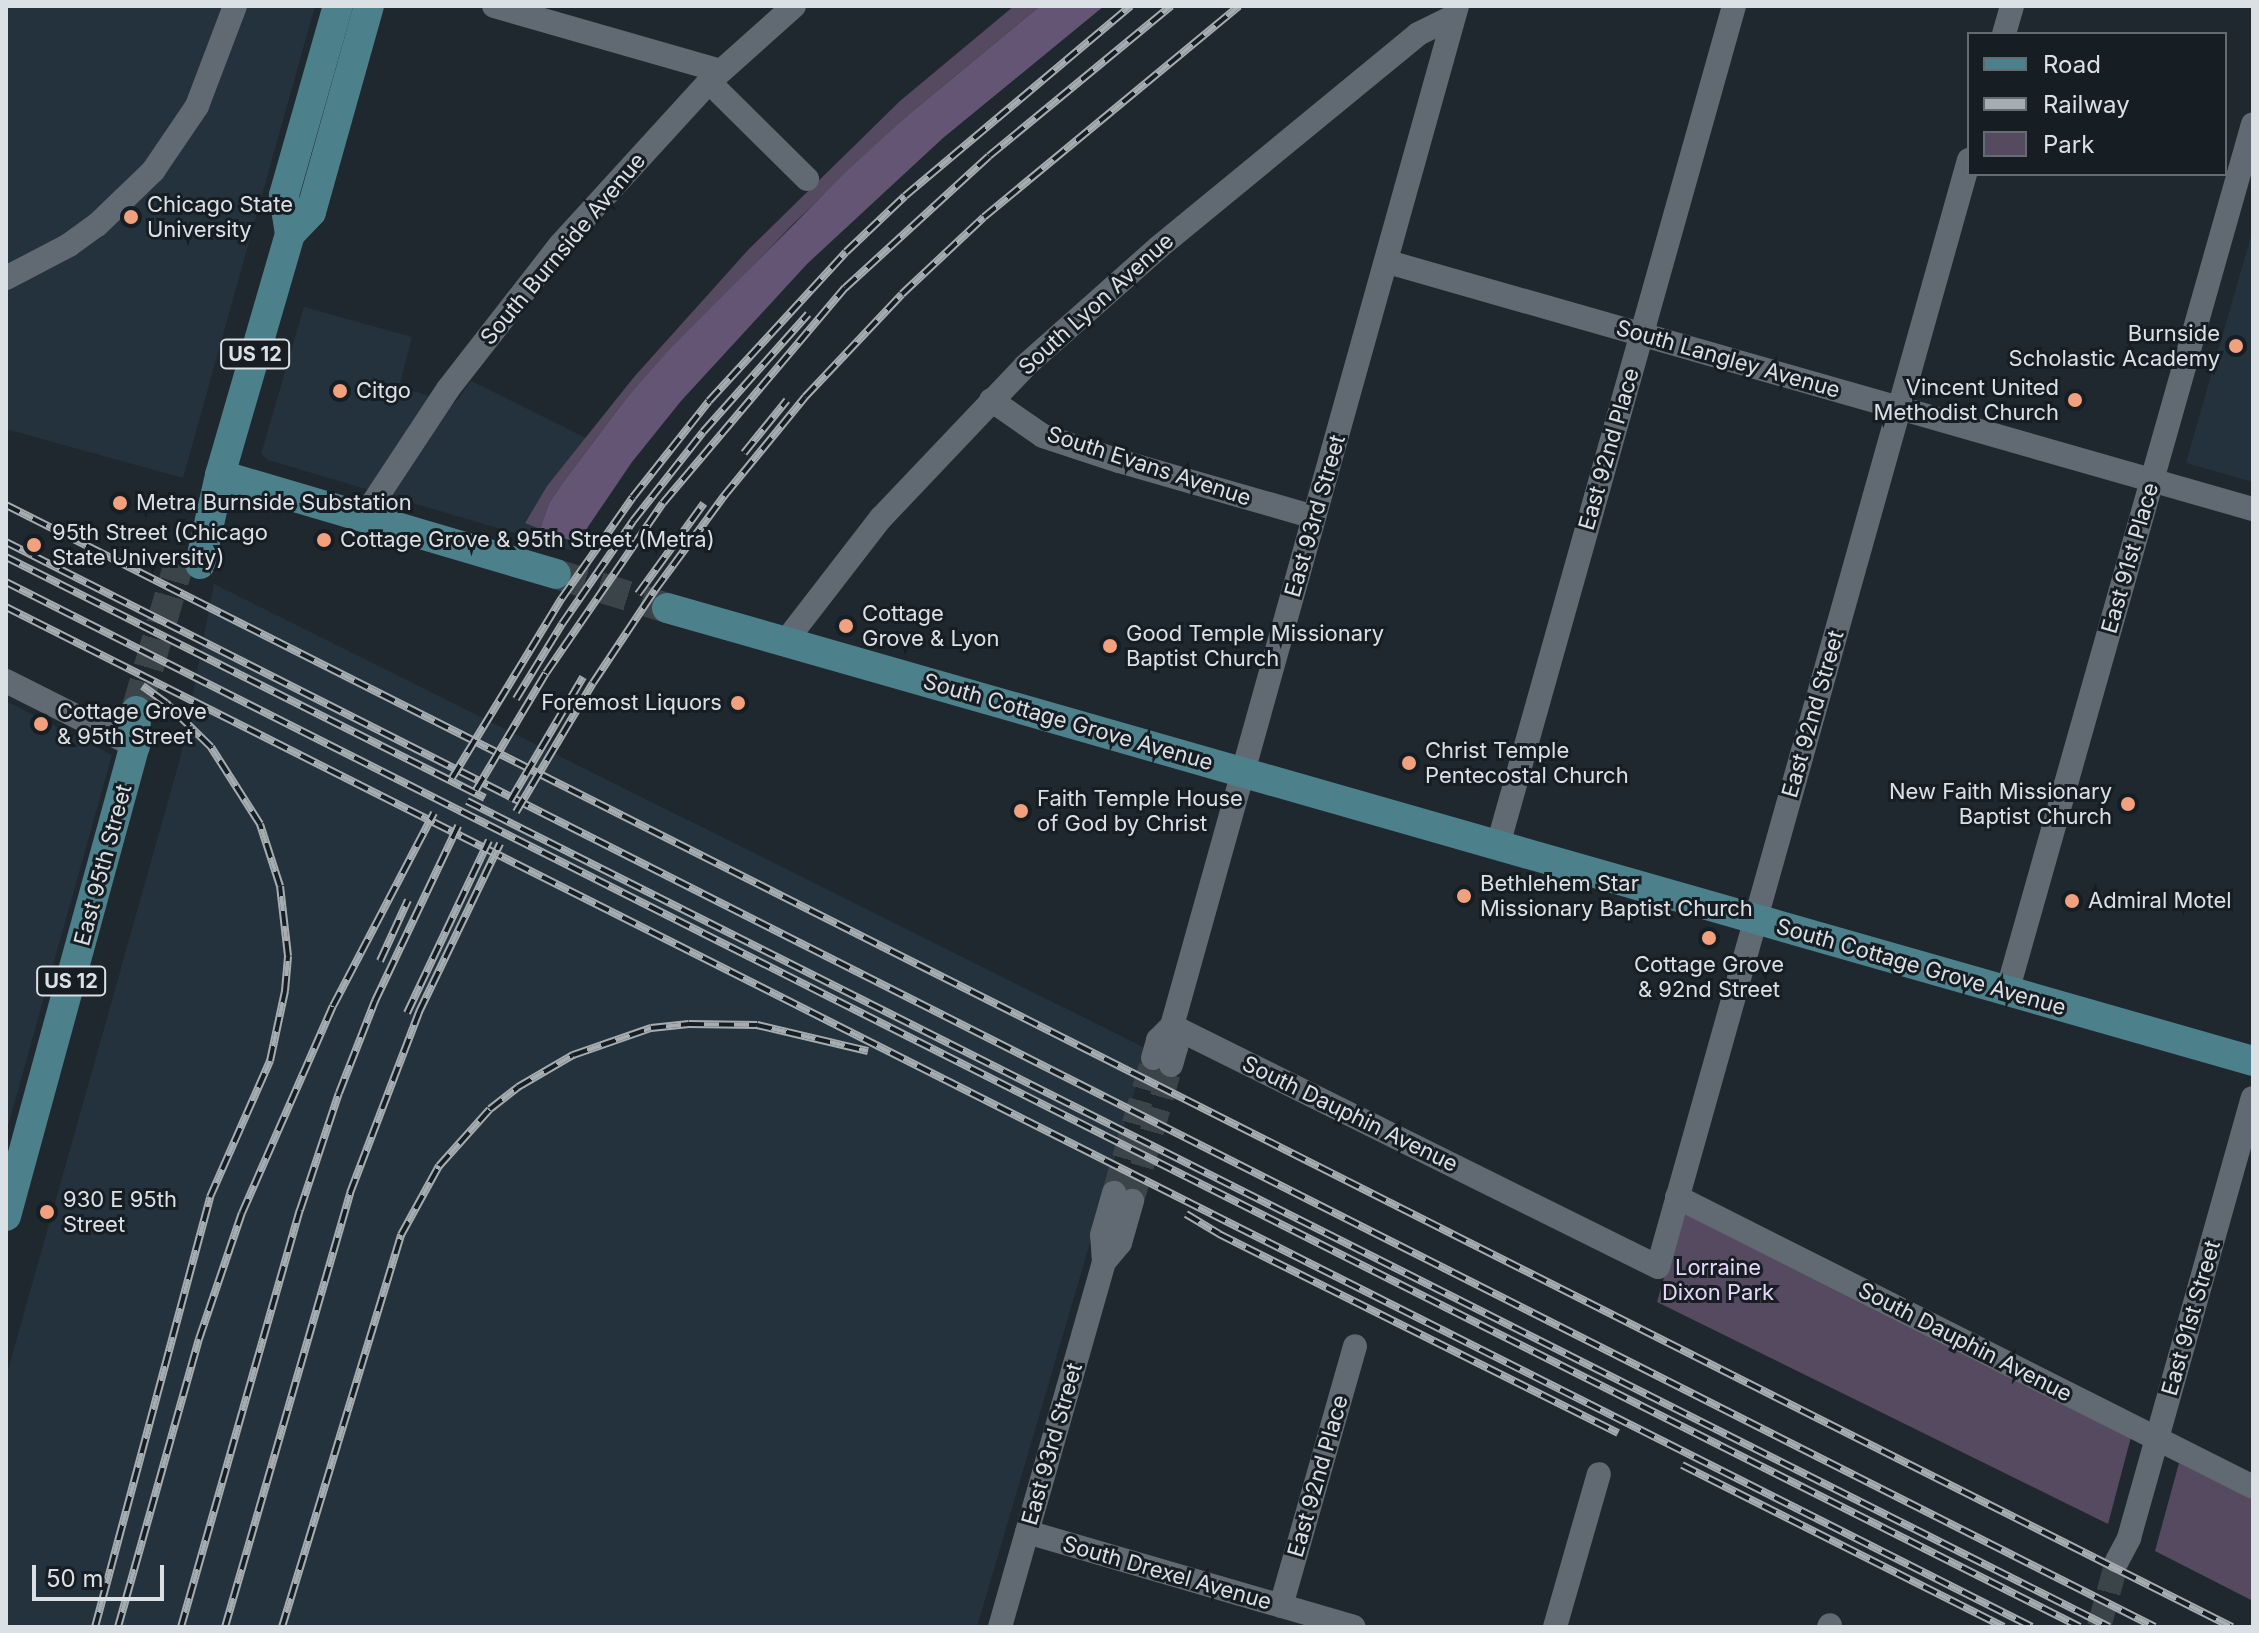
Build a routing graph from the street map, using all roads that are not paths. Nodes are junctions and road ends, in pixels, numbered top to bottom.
1 (235, 6) edge
2 (338, 6) edge
3 (369, 6) edge
4 (494, 6) edge
5 (794, 6) edge
6 (1734, 6) edge
7 (2012, 6) edge
8 (1455, 11) edge
9 (2005, 32) edge
10 (714, 77) junction
11 (2253, 124) edge
12 (1967, 167) edge
13 (807, 179) dead end
14 (290, 234) junction
15 (1388, 262) junction
16 (6, 278) edge
17 (1641, 334) junction
18 (991, 400) junction
19 (1899, 408) junction
20 (220, 475) junction
21 (2152, 480) junction
22 (2253, 509) edge
23 (1314, 517) junction
24 (363, 518) junction
25 (191, 560) tunnel mouth
26 (556, 574) tunnel mouth
27 (667, 608) tunnel mouth
28 (785, 642) junction
29 (6, 681) edge
30 (145, 715) tunnel mouth
31 (135, 746) junction
32 (1243, 773) junction
33 (1498, 845) junction
34 (1756, 918) junction
35 (2007, 992) junction
36 (1172, 1026) junction
37 (1162, 1061) tunnel mouth
38 (2253, 1061) edge
39 (2253, 1098) edge
40 (1123, 1197) tunnel mouth
41 (1677, 1197) junction
42 (6, 1216) edge
43 (1658, 1267) joint
44 (1355, 1346) dead end
45 (2157, 1439) junction
46 (1599, 1474) dead end
47 (2253, 1487) edge
48 (1027, 1532) junction
49 (2124, 1565) tunnel mouth
50 (1281, 1606) junction
51 (1000, 1627) edge
52 (1353, 1627) edge
53 (1555, 1627) edge

1 - 16 street
2 - 14 main road, US 12
3 - 14 main road, US 12
4 - 10 street
5 - 10 street, South Burnside Avenue
6 - 17 street, East 92nd Place
7 - 9 street
8 - 15 street, East 93rd Street
8 - 18 street, South Lyon Avenue
10 - 13 street
10 - 24 street, South Burnside Avenue
11 - 21 street, East 91st Place
12 - 19 street, East 92nd Street
14 - 20 main road, US 12
15 - 17 street, South Langley Avenue
15 - 23 street, East 93rd Street
17 - 19 street, South Langley Avenue
17 - 33 street, East 92nd Place
18 - 23 street, South Evans Avenue
18 - 28 street, South Lyon Avenue
19 - 21 street, South Langley Avenue
19 - 34 street, East 92nd Street
20 - 24 main road
20 - 25 main road, US 12
21 - 22 street, South Langley Avenue
21 - 35 street, East 91st Place
23 - 32 street, East 93rd Street
24 - 26 main road
27 - 28 main road, South Cottage Grove Avenue
28 - 32 main road, South Cottage Grove Avenue
29 - 31 street
30 - 31 main road, East 95th Street / US 12
31 - 42 main road, East 95th Street / US 12
32 - 33 main road, South Cottage Grove Avenue
32 - 36 street, East 93rd Street
33 - 34 main road, South Cottage Grove Avenue
34 - 35 main road, South Cottage Grove Avenue
34 - 41 street, East 92nd Street
35 - 38 main road, South Cottage Grove Avenue
36 - 37 street, East 93rd Street
36 - 43 street, South Dauphin Avenue
39 - 45 street, East 91st Street
40 - 48 street, East 93rd Street
41 - 43 street, East 92nd Street
41 - 45 street, South Dauphin Avenue
44 - 50 street, East 92nd Place
45 - 47 street, South Dauphin Avenue
45 - 49 street, East 91st Street
46 - 53 street
48 - 50 street, South Drexel Avenue
48 - 51 street, East 93rd Street
50 - 52 street, South Drexel Avenue

